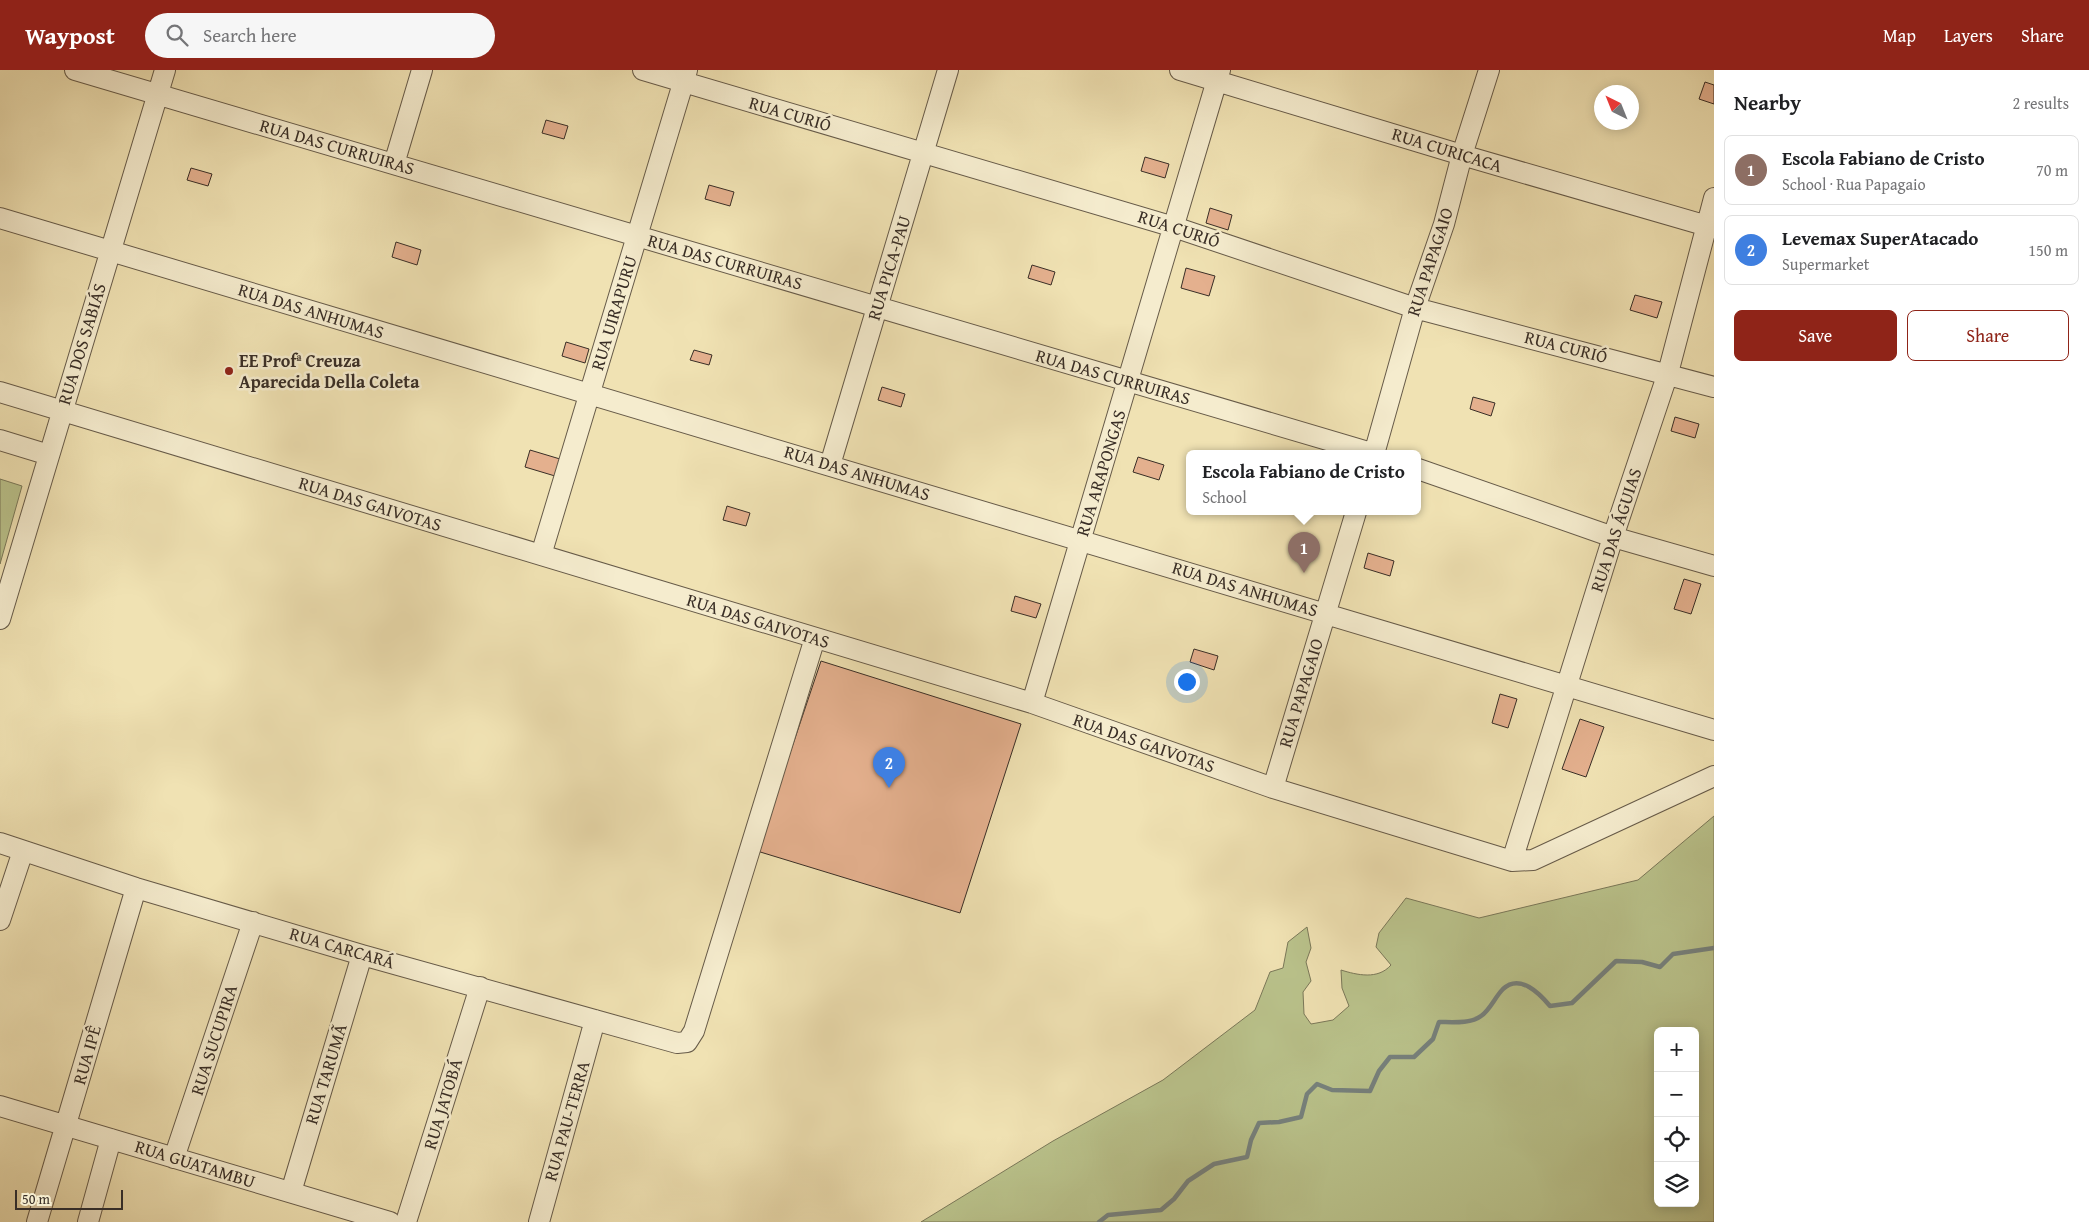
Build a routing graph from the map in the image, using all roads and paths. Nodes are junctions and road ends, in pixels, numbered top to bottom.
1 (75, 70) edge
2 (165, 70) edge
3 (422, 70) edge
4 (643, 70) edge
5 (948, 70) edge
6 (1180, 70) edge
7 (1489, 70) edge
8 (1218, 75) edge
9 (685, 76) edge
10 (157, 94) junction
11 (924, 153) junction
12 (1462, 155) junction
13 (394, 164) junction
14 (1714, 198) edge
15 (0, 218) edge
16 (1174, 227) junction
17 (1710, 227) edge
18 (637, 236) junction
19 (110, 251) junction
20 (878, 307) junction
21 (1415, 308) junction
22 (1668, 373) junction
23 (1128, 381) junction
24 (1714, 387) edge
25 (0, 392) edge
26 (590, 394) junction
27 (62, 411) junction
28 (0, 440) edge
29 (1361, 450) edge
30 (1375, 450) edge
31 (49, 455) junction
32 (830, 465) junction
33 (1421, 470) edge
34 (1355, 515) edge
35 (1613, 537) junction
36 (1081, 540) junction
37 (541, 555) junction
38 (1714, 566) edge
39 (1325, 613) junction
40 (0, 619) edge
41 (815, 638) junction
42 (1567, 685) junction
43 (1032, 703) junction
44 (1714, 730) edge
45 (1714, 776) edge
46 (1272, 788) junction
47 (0, 843) edge
48 (23, 852) junction
49 (1512, 861) junction
50 (136, 888) junction
51 (0, 920) edge
52 (253, 922) junction
53 (362, 955) junction
54 (480, 987) junction
55 (595, 1020) junction
56 (0, 1106) edge
57 (66, 1125) junction
58 (112, 1139) junction
59 (174, 1158) junction
60 (290, 1192) junction
61 (37, 1222) edge
62 (88, 1222) edge
63 (390, 1222) edge
64 (406, 1222) edge
65 (539, 1222) edge

1 - 10 street, RUA DAS CURRUIRAS
2 - 10 street, RUA DOS SABIÁS
3 - 13 street
4 - 9 street, RUA CURIÓ
5 - 11 street, RUA PICA-PAU
6 - 8 street, RUA CURICACA
7 - 12 street, RUA PAPAGAIO
8 - 12 street, RUA CURICACA
8 - 16 street, RUA ARAPONGAS
9 - 11 street, RUA CURIÓ
9 - 18 street, RUA UIRAPURU
10 - 13 street, RUA DAS CURRUIRAS
10 - 19 street, RUA DOS SABIÁS
11 - 16 street, RUA CURIÓ
11 - 20 street, RUA PICA-PAU
12 - 17 street, RUA CURICACA
12 - 21 street, RUA PAPAGAIO
13 - 18 street, RUA DAS CURRUIRAS
14 - 17 street, RUA DAS ÁGUIAS
15 - 19 street, RUA DAS ANHUMAS
16 - 21 street, RUA CURIÓ
16 - 23 street, RUA ARAPONGAS
17 - 22 street, RUA DAS ÁGUIAS
18 - 20 street, RUA DAS CURRUIRAS
18 - 26 street, RUA UIRAPURU
19 - 26 street, RUA DAS ANHUMAS
19 - 27 street, RUA DOS SABIÁS
20 - 23 street, RUA DAS CURRUIRAS
20 - 32 street, RUA PICA-PAU
21 - 22 street, RUA CURIÓ
21 - 30 street, RUA PAPAGAIO
22 - 24 street, RUA CURIÓ
22 - 35 street, RUA DAS ÁGUIAS
23 - 29 street, RUA DAS CURRUIRAS
23 - 36 street, RUA ARAPONGAS
25 - 27 street, RUA DAS GAIVOTAS
26 - 32 street, RUA DAS ANHUMAS
26 - 37 street, RUA UIRAPURU
27 - 31 street, RUA DOS SABIÁS
27 - 37 street, RUA DAS GAIVOTAS
28 - 31 street
31 - 40 street, RUA DOS SABIÁS
32 - 36 street, RUA DAS ANHUMAS
33 - 35 street
34 - 39 street, RUA PAPAGAIO
35 - 38 street
35 - 42 street, RUA DAS ÁGUIAS
36 - 39 street, RUA DAS ANHUMAS
36 - 43 street, RUA ARAPONGAS
37 - 41 street, RUA DAS GAIVOTAS
39 - 42 street, RUA DAS ANHUMAS
39 - 46 street, RUA PAPAGAIO
41 - 43 street, RUA DAS GAIVOTAS
41 - 55 street, RUA CARCARÁ
42 - 44 street, RUA DAS ANHUMAS
42 - 49 street, RUA DAS ÁGUIAS
43 - 46 street, RUA DAS GAIVOTAS
45 - 49 street
46 - 49 street, RUA DAS GAIVOTAS
47 - 48 street, RUA CARCARÁ
48 - 50 street, RUA CARCARÁ
48 - 51 street
50 - 52 street, RUA CARCARÁ
50 - 57 street, RUA IPÊ
52 - 53 street, RUA CARCARÁ
52 - 59 street, RUA SUCUPIRA
53 - 54 street, RUA CARCARÁ
53 - 60 street, RUA TARUMÃ
54 - 55 street, RUA CARCARÁ
54 - 64 street, RUA JATOBÁ
55 - 65 street, RUA PAU-TERRA
56 - 57 street, RUA GUATAMBU
57 - 58 street, RUA GUATAMBU
57 - 61 street, RUA IPÊ
58 - 59 street, RUA GUATAMBU
58 - 62 street
59 - 60 street, RUA GUATAMBU
60 - 63 street, RUA GUATAMBU

